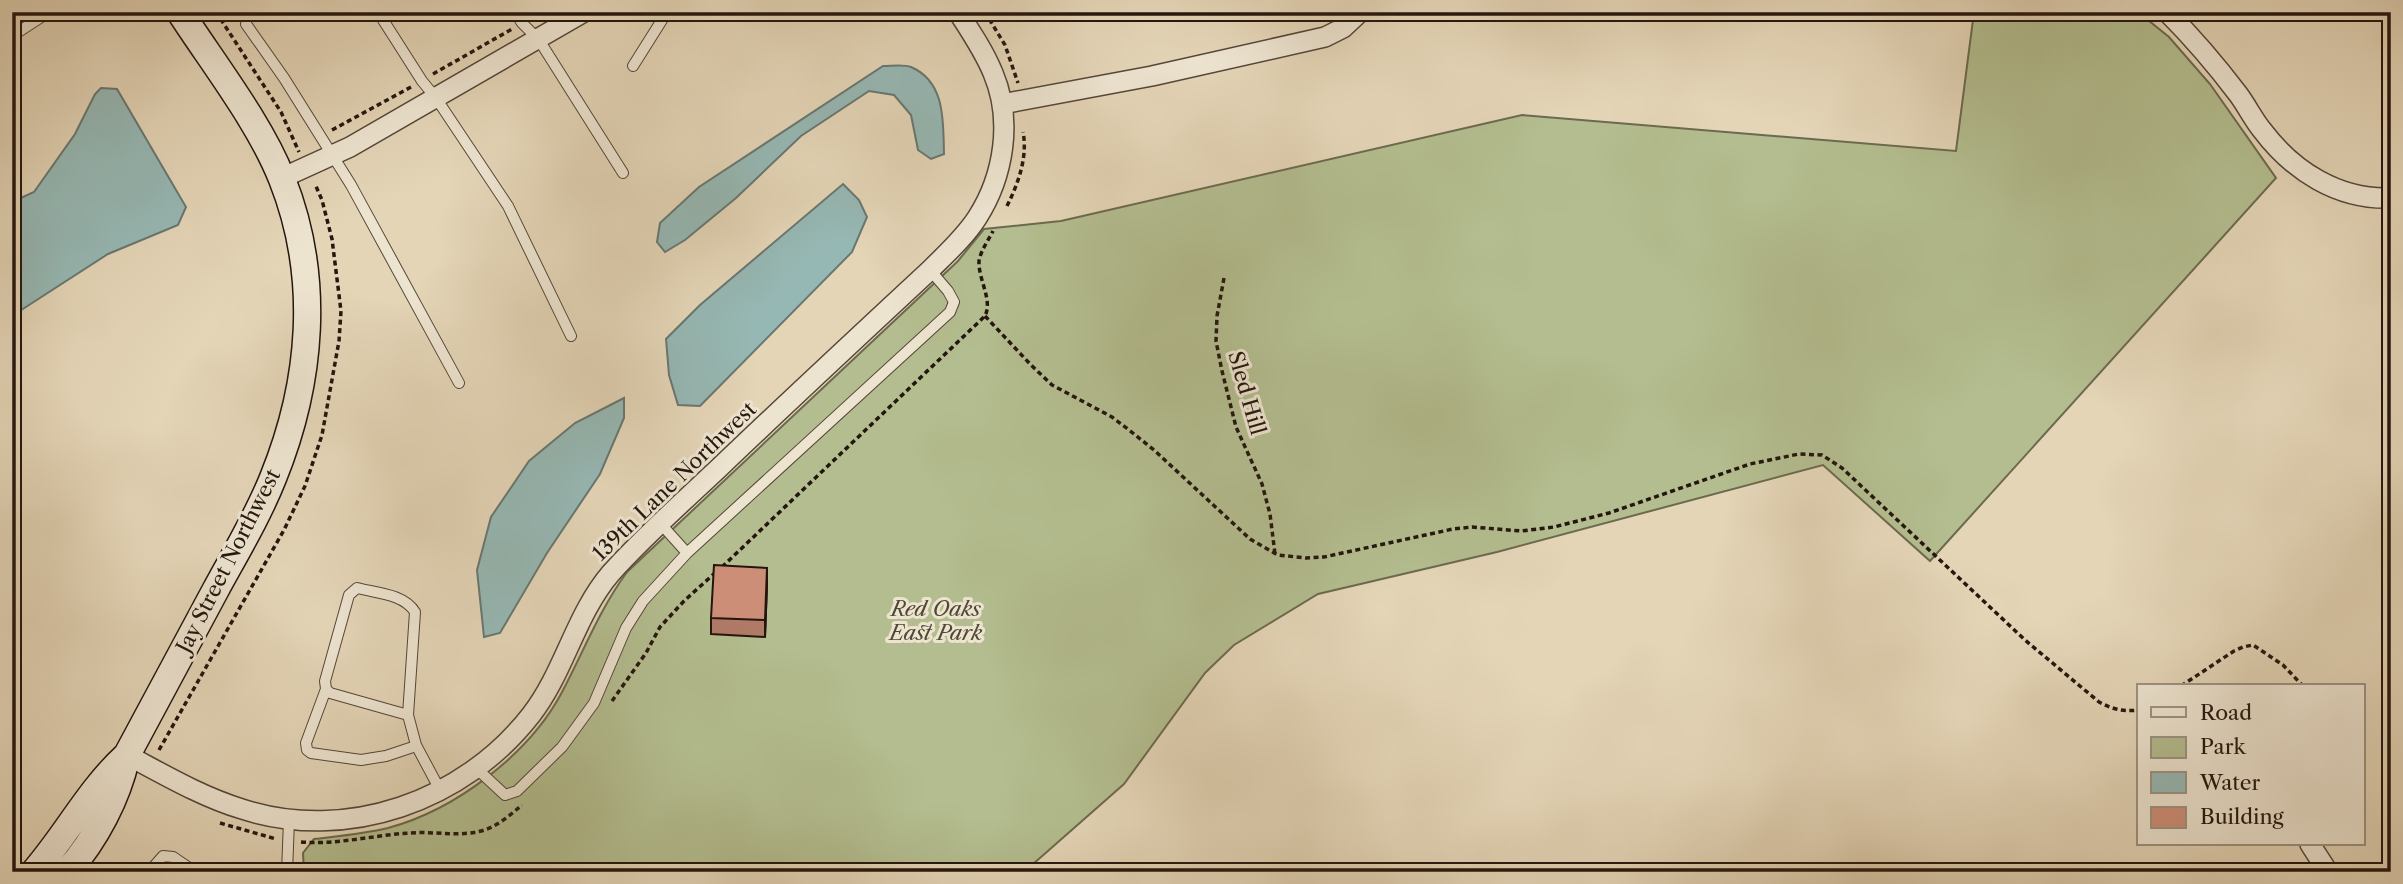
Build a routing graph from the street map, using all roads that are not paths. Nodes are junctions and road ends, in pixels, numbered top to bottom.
1 (49, 12) edge
2 (180, 12) edge
3 (378, 12) edge
4 (515, 12) edge
5 (584, 12) edge
6 (667, 12) edge
7 (958, 12) edge
8 (1360, 12) edge
9 (2167, 12) edge
10 (246, 24) dead end
11 (12, 36) edge
12 (538, 40) junction
13 (633, 66) dead end
14 (436, 99) junction
15 (1002, 104) junction
16 (333, 155) junction
17 (623, 173) dead end
18 (282, 178) junction
19 (2391, 198) edge
20 (930, 270) junction
21 (571, 336) dead end
22 (459, 383) dead end
23 (660, 523) junction
24 (687, 553) junction
25 (326, 689) junction
26 (408, 715) junction
27 (416, 746) junction
28 (127, 755) junction
29 (476, 768) junction
30 (440, 790) junction
31 (289, 820) junction
32 (2311, 846) edge
33 (34, 872) edge
34 (67, 872) edge
35 (149, 872) edge
36 (195, 872) edge
37 (286, 872) edge
38 (2328, 872) edge

1 - 11 lane
2 - 18 street, Jay Street Northwest
3 - 14 lane
4 - 12 lane
5 - 12 street
6 - 13 lane
7 - 15 street, 139th Lane Northwest
8 - 15 street
9 - 19 street
10 - 16 lane
12 - 14 street
12 - 17 lane
14 - 16 street
14 - 21 lane
15 - 20 street, 139th Lane Northwest
16 - 18 street
16 - 22 lane
18 - 28 street, Jay Street Northwest
20 - 23 street, 139th Lane Northwest
20 - 24 lane
23 - 24 lane
23 - 29 street, 139th Lane Northwest
24 - 29 lane
25 - 26 lane
25 - 26 lane
25 - 27 lane
26 - 27 lane
27 - 30 lane
28 - 31 street, 139th Lane Northwest
28 - 33 street, Jay Street Northwest
28 - 34 street, Jay Street Northwest
29 - 30 street, 139th Lane Northwest
30 - 31 street, 139th Lane Northwest
31 - 37 lane
32 - 38 street
35 - 36 lane

